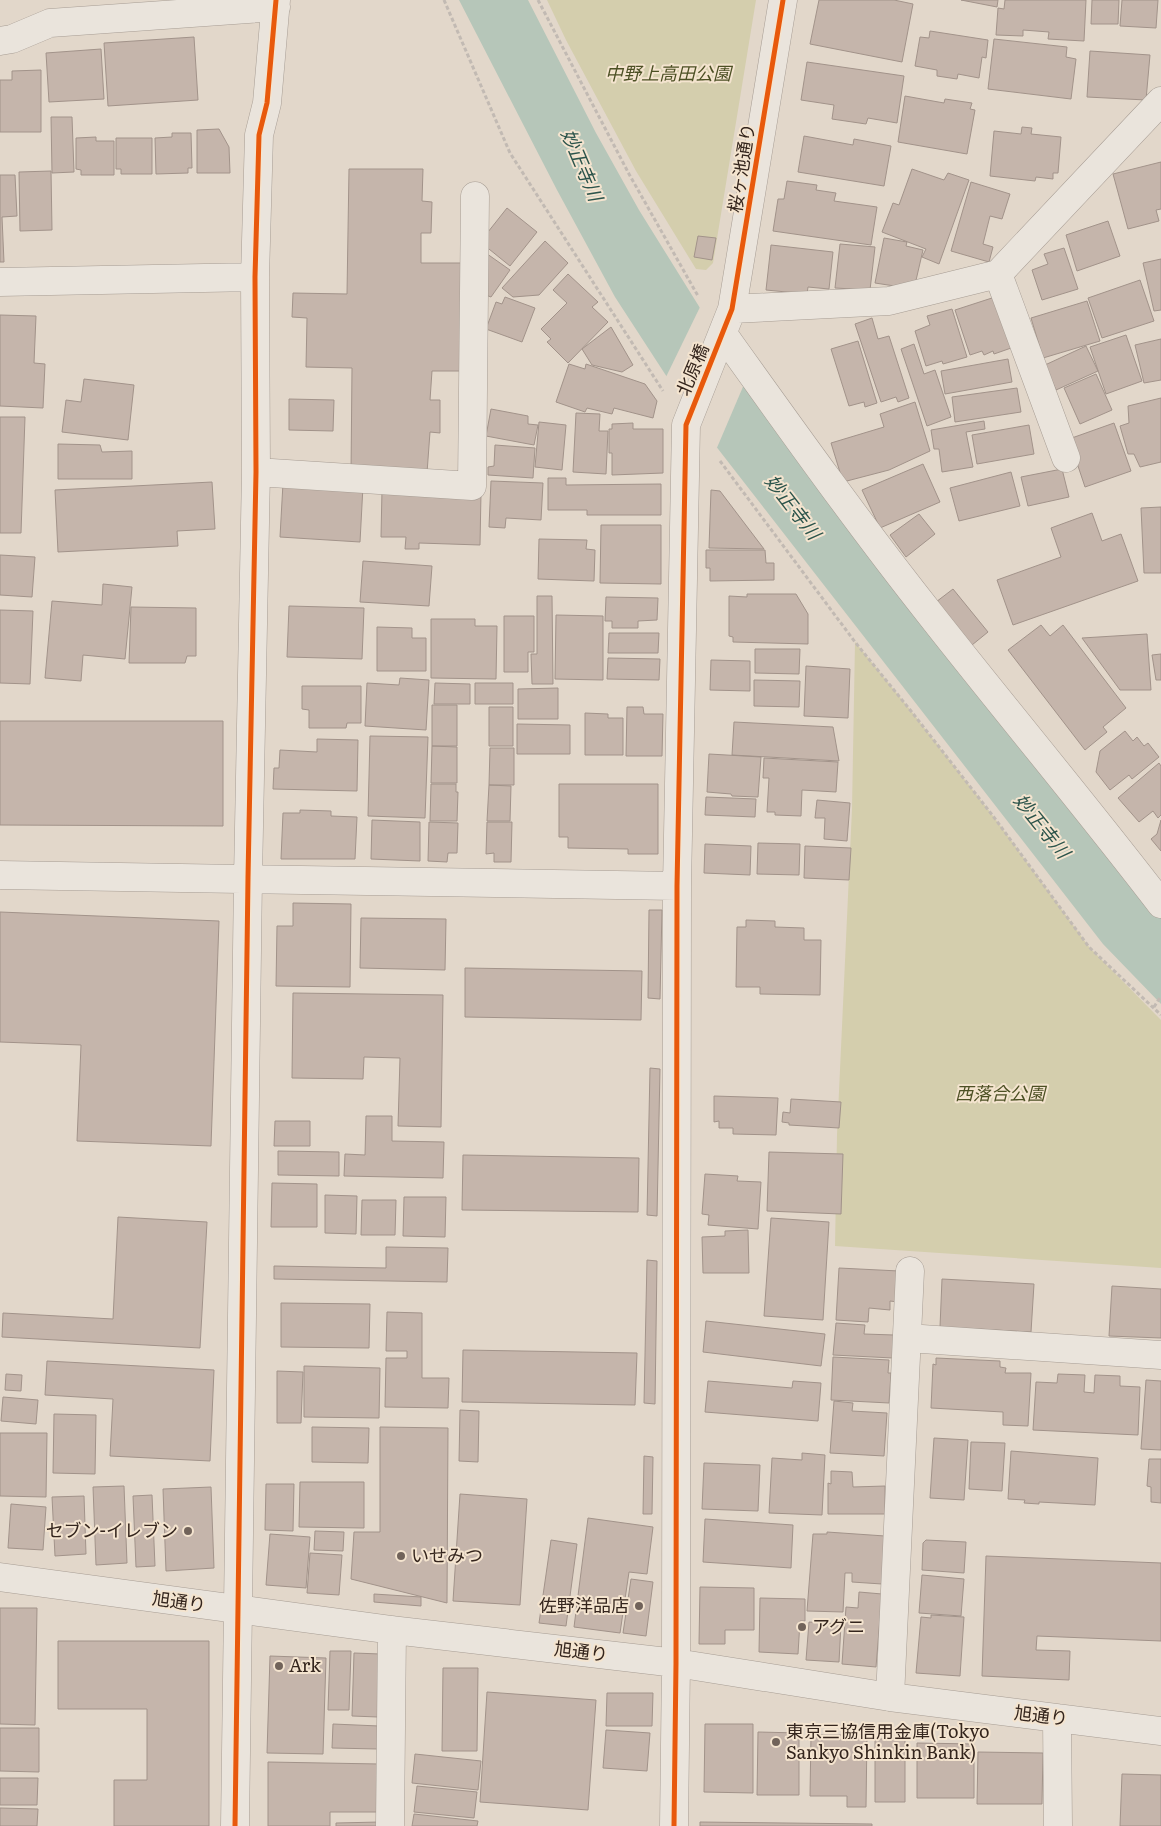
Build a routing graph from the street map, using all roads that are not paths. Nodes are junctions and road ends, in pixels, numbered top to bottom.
1 (784, 0) edge
2 (276, 4) edge
3 (0, 41) edge
4 (1161, 100) edge
5 (475, 196) dead end
6 (998, 274) junction
7 (255, 277) junction
8 (0, 282) edge
9 (726, 327) junction
10 (1066, 458) dead end
11 (256, 472) junction
12 (0, 875) edge
13 (248, 878) junction
14 (677, 886) junction
15 (1161, 904) edge
16 (910, 1271) dead end
17 (907, 1338) junction
18 (1161, 1355) edge
19 (0, 1578) edge
20 (238, 1611) junction
21 (392, 1630) junction
22 (676, 1663) junction
23 (890, 1696) junction
24 (1056, 1718) junction
25 (1161, 1731) edge
26 (235, 1826) edge
27 (390, 1826) edge
28 (674, 1826) edge
29 (1058, 1826) edge

1 - 9 street, 桜ヶ池通り
2 - 3 street
2 - 7 street
4 - 6 street
5 - 11 street
6 - 9 street
6 - 10 street
7 - 8 street
7 - 11 street
9 - 14 street, 北原橋
9 - 15 street
11 - 13 street
12 - 13 street
13 - 14 street
13 - 20 street
14 - 22 street
16 - 17 street
17 - 18 street
17 - 23 street
19 - 20 street, 旭通り
20 - 21 street, 旭通り
20 - 26 street
21 - 22 street, 旭通り
21 - 27 street
22 - 23 street, 旭通り
22 - 28 street
23 - 24 street, 旭通り
24 - 25 street, 旭通り
24 - 29 street

